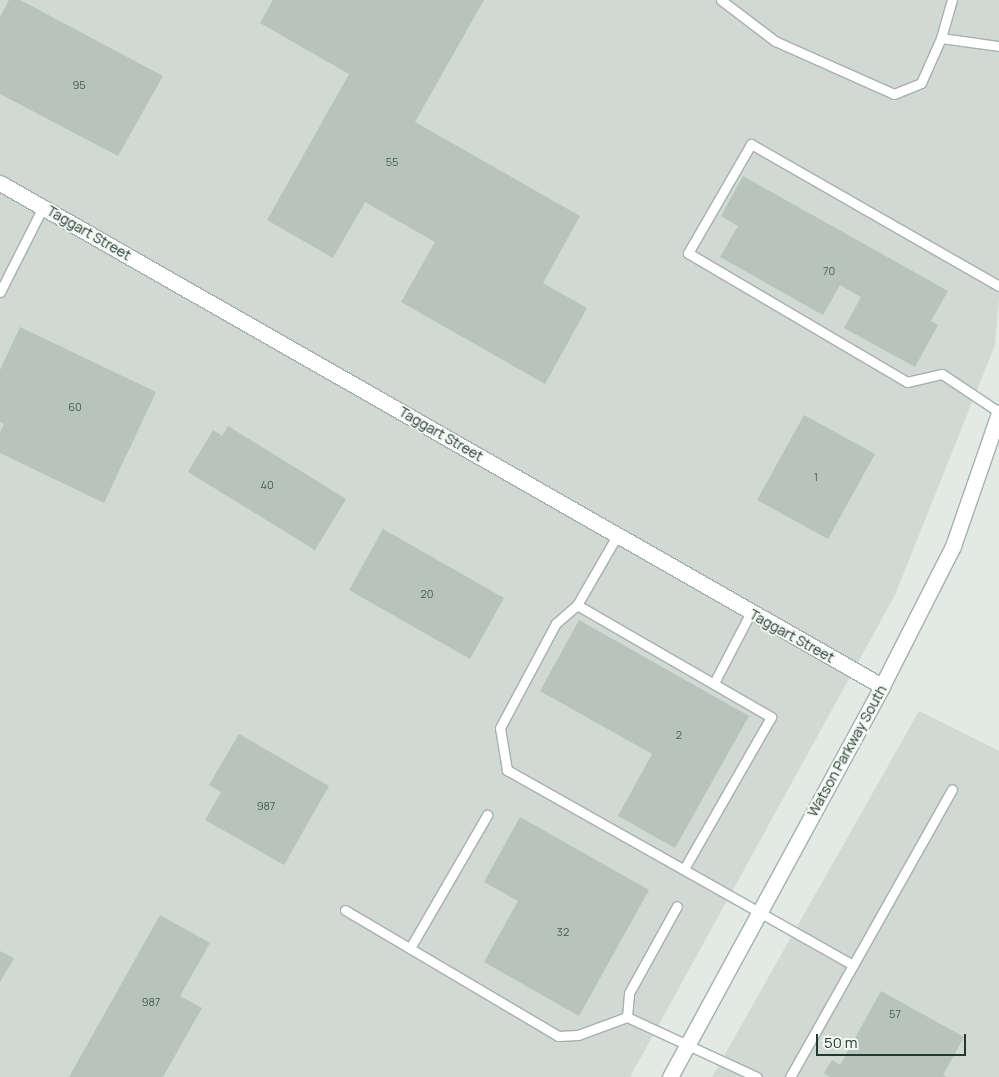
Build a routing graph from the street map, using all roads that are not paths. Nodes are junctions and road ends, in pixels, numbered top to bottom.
1 (721, 0) edge
2 (952, 0) edge
3 (941, 38) junction
4 (999, 46) edge
5 (0, 183) edge
6 (43, 207) junction
7 (999, 286) edge
8 (1, 287) edge
9 (999, 413) edge
10 (618, 534) junction
11 (577, 605) junction
12 (751, 612) junction
13 (714, 683) junction
14 (882, 686) junction
15 (952, 789) dead end
16 (487, 814) dead end
17 (686, 868) junction
18 (677, 906) dead end
19 (345, 910) dead end
20 (760, 910) junction
21 (410, 948) junction
22 (853, 965) junction
23 (627, 1017) junction
24 (688, 1043) junction
25 (670, 1077) edge
26 (757, 1077) edge
27 (790, 1077) edge

1 - 3 lane
2 - 3 lane
3 - 4 lane
5 - 6 street, Taggart Street
6 - 8 lane
6 - 10 street, Taggart Street
7 - 9 lane
9 - 14 street, Watson Parkway South
10 - 11 lane
10 - 12 street, Taggart Street
11 - 13 lane
11 - 17 lane
12 - 13 lane
12 - 14 street, Taggart Street
13 - 17 lane
14 - 20 street, Watson Parkway South
15 - 22 lane
16 - 21 lane
17 - 20 lane
18 - 23 lane
19 - 21 lane
20 - 22 lane
20 - 24 street, Watson Parkway South
21 - 23 lane
22 - 27 lane
23 - 24 lane
24 - 25 street, Watson Parkway South
24 - 26 lane

